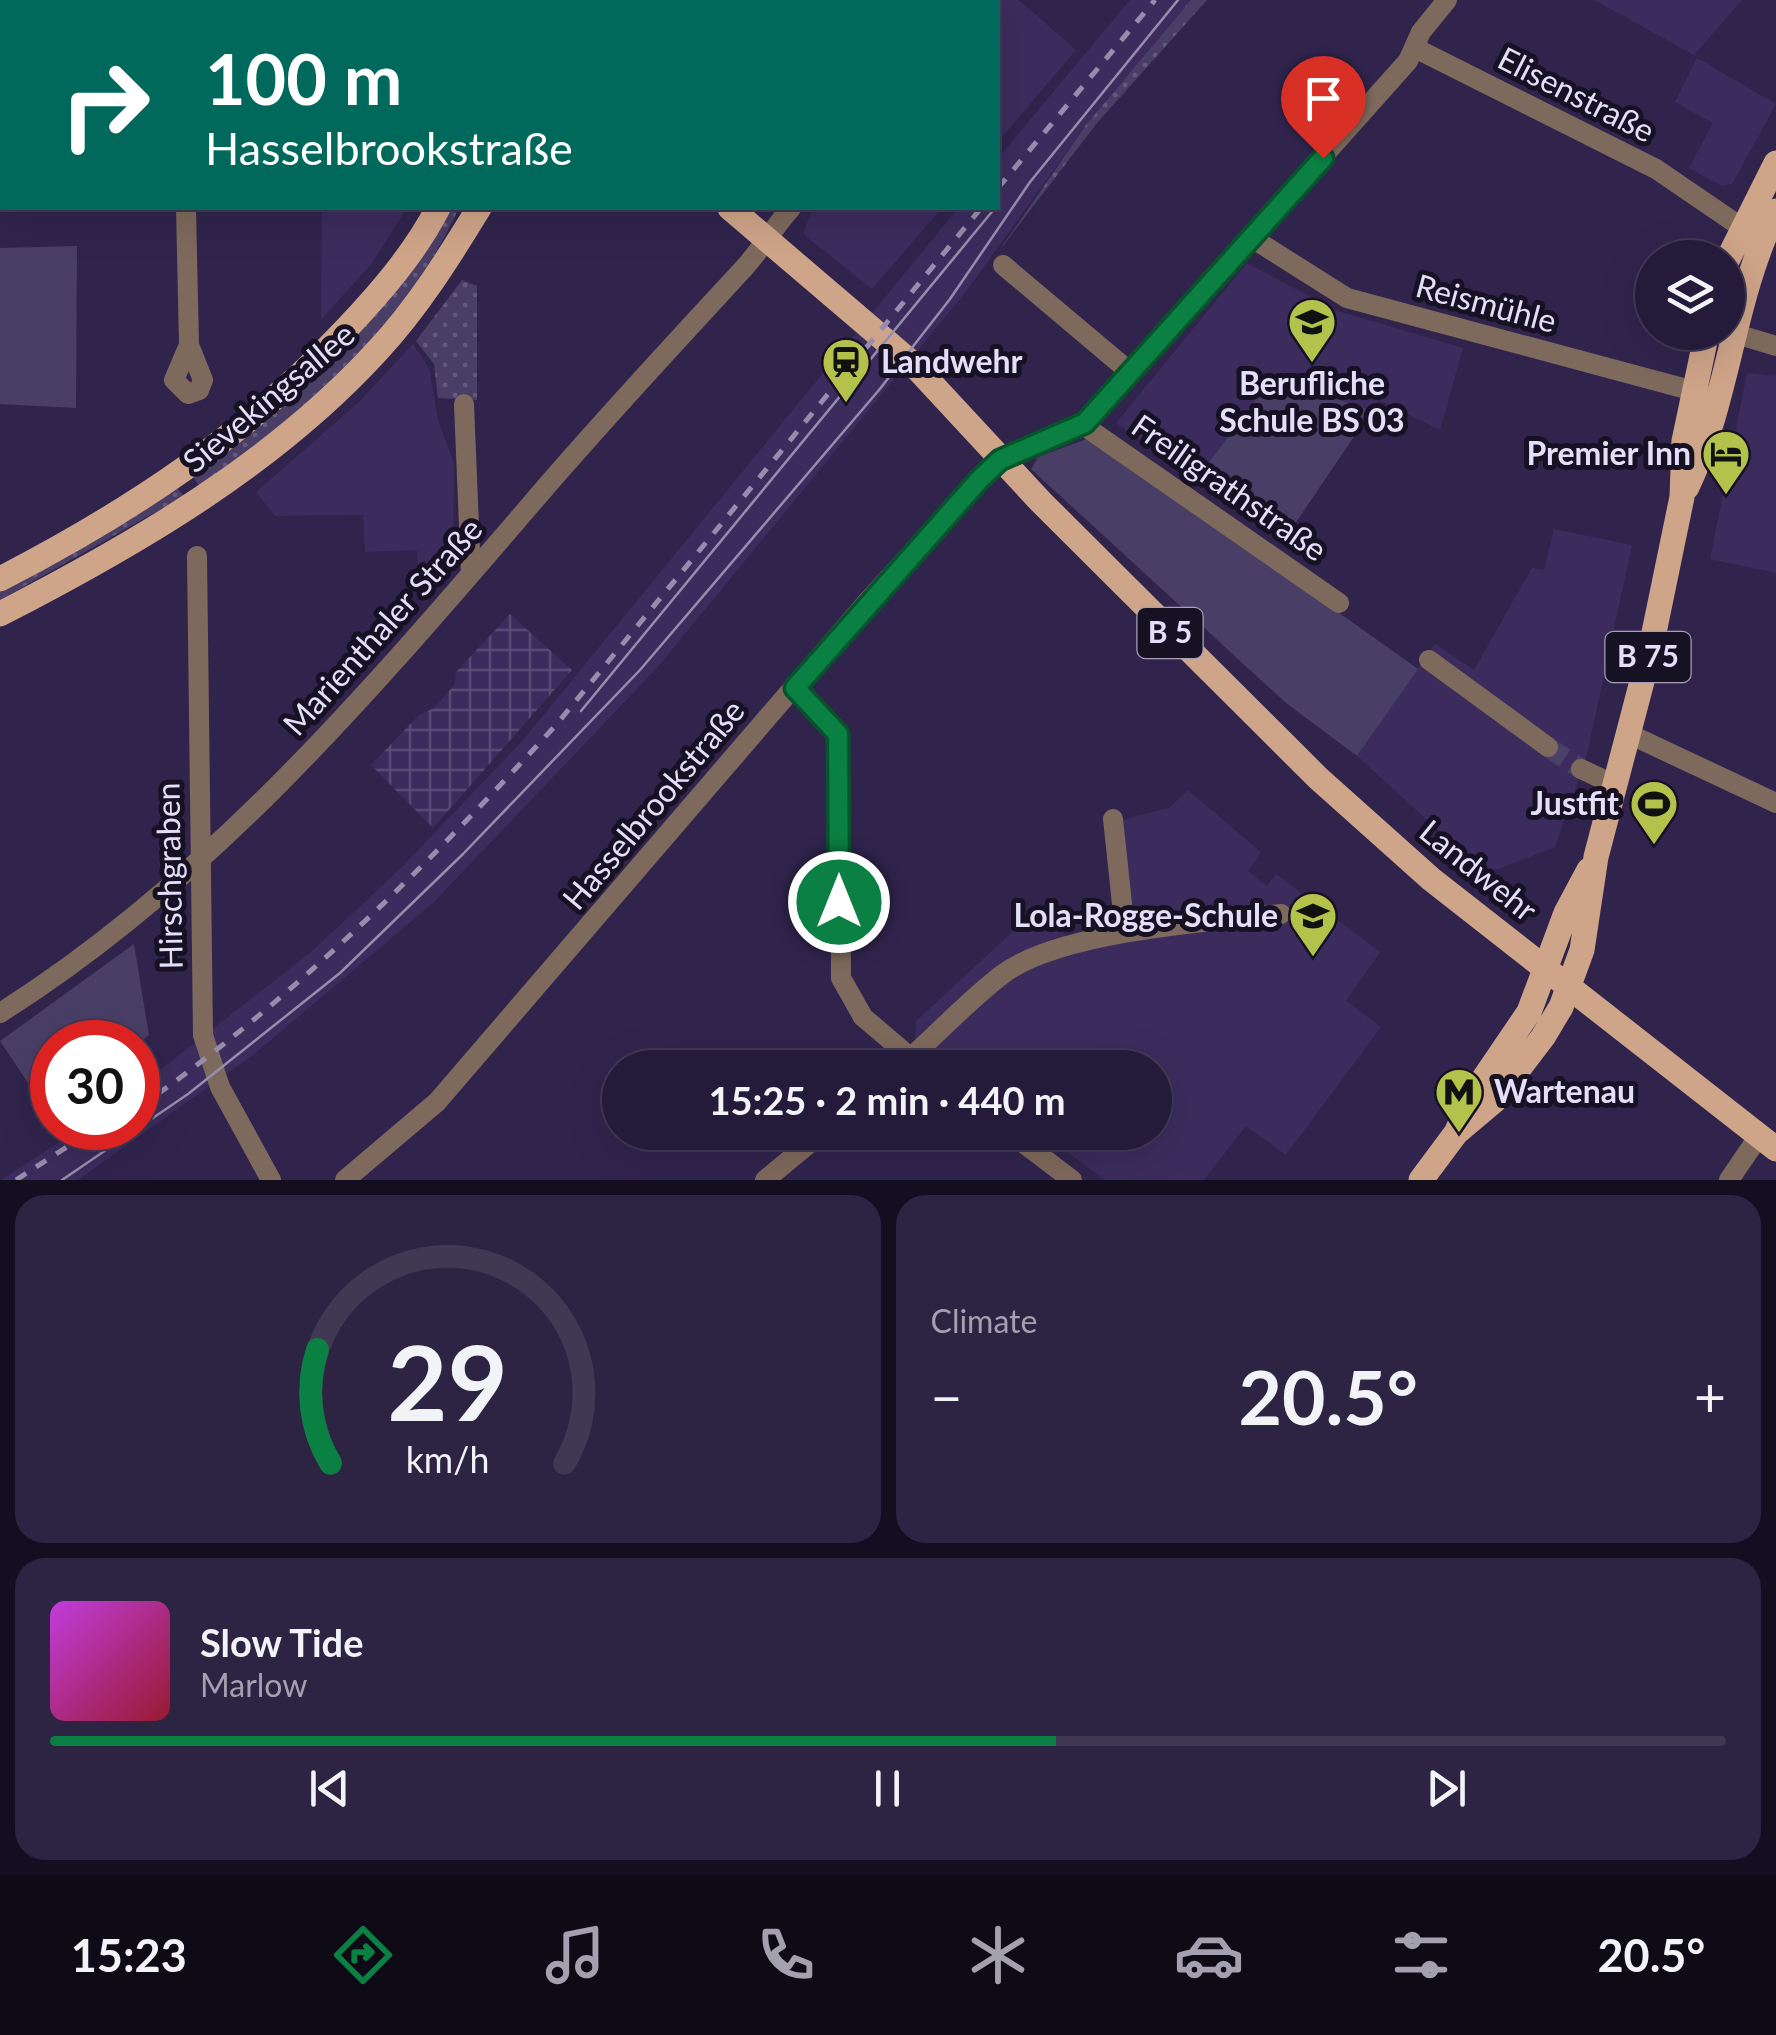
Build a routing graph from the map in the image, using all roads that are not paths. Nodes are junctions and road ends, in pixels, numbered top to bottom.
1 (1447, 0) edge
2 (1415, 48) junction
3 (1776, 163) edge
4 (186, 210) edge
5 (437, 210) edge
6 (478, 210) edge
7 (733, 210) edge
8 (749, 210) edge
9 (789, 210) edge
10 (1776, 211) edge
11 (1745, 220) junction
12 (768, 236) junction
13 (1252, 238) junction
14 (1736, 240) edge
15 (1757, 252) junction
16 (1002, 265) dead end
17 (1745, 278) edge
18 (1745, 339) edge
19 (189, 345) dead end
20 (1776, 346) edge
21 (1716, 350) edge
22 (1130, 372) junction
23 (1706, 394) junction
24 (464, 404) dead end
25 (1083, 424) junction
26 (1000, 460) junction
27 (197, 556) dead end
28 (470, 574) junction
29 (0, 579) edge
30 (1339, 603) dead end
31 (0, 614) edge
32 (1429, 660) dead end
33 (795, 688) junction
34 (1629, 734) junction
35 (1548, 747) tunnel mouth
36 (1581, 769) tunnel mouth
37 (1615, 784) junction
38 (1776, 803) edge
39 (1114, 819) dead end
40 (1596, 857) junction
41 (198, 861) junction
42 (1280, 914) dead end
43 (1125, 932) junction
44 (1548, 970) junction
45 (1569, 988) junction
46 (0, 1013) edge
47 (897, 1050) edge
48 (925, 1050) edge
49 (1456, 1133) junction
50 (1768, 1143) edge
51 (802, 1150) edge
52 (1033, 1150) edge
53 (271, 1180) edge
54 (345, 1180) edge
55 (766, 1180) edge
56 (1072, 1180) edge
57 (1421, 1180) edge
58 (1729, 1180) edge

1 - 2 street
2 - 11 street, Elisenstraße
2 - 13 street
3 - 11 main road
4 - 19 street
5 - 29 main road, Sievekingsallee
6 - 31 main road, Sievekingsallee
7 - 12 main road, Landwehr / B 5
8 - 12 main road, Landwehr / B 5
9 - 12 street, Marienthaler Straße
10 - 15 main road, B 75
11 - 14 main road
11 - 15 street
12 - 26 main road, Landwehr / B 5
12 - 28 street, Marienthaler Straße
13 - 22 street
13 - 23 street, Reismühle
15 - 17 main road, B 75
16 - 22 street
18 - 20 street
21 - 23 main road, B 75
22 - 25 street
23 - 34 main road, B 75
24 - 28 street
25 - 26 street
25 - 30 street, Freiligrathstraße
26 - 33 street, Hasselbrookstraße
26 - 44 main road, Landwehr / B 5
27 - 41 street, Hirschgraben
28 - 41 street, Marienthaler Straße
32 - 35 street
33 - 47 street
33 - 54 street, Hasselbrookstraße
34 - 37 main road, B 75
34 - 38 street
36 - 37 street
37 - 40 main road, B 75
39 - 43 street
40 - 44 main road, B 75
40 - 45 main road, B 75
41 - 46 street, Marienthaler Straße
41 - 53 street, Hirschgraben
42 - 43 street
43 - 48 street
44 - 45 main road, B 5
44 - 49 main road
45 - 49 main road
45 - 50 main road, B 5
49 - 57 main road
50 - 58 street
51 - 55 street
52 - 56 street

